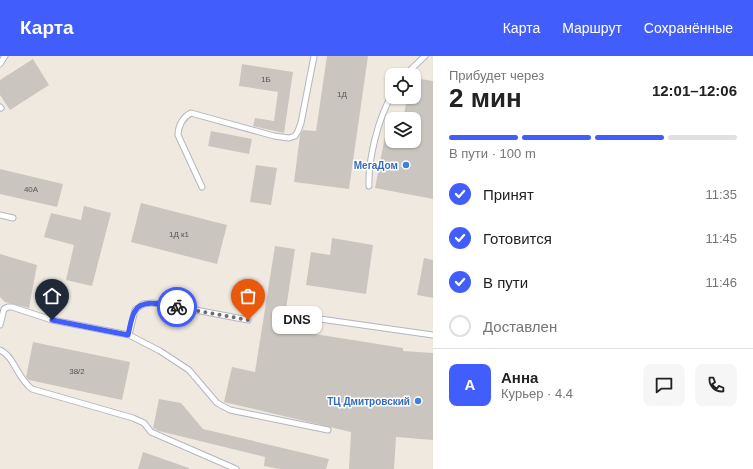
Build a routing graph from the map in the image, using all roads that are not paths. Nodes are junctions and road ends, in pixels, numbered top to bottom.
1 (5, 56) edge
2 (314, 56) edge
3 (426, 56) edge
4 (0, 64) edge
5 (413, 68) edge
6 (388, 104) edge
7 (369, 186) dead end
8 (202, 187) dead end
9 (0, 215) edge
10 (13, 218) dead end
11 (299, 316) dead end
12 (248, 320) dead end
13 (0, 325) edge
14 (128, 335) junction
15 (433, 335) edge
16 (0, 350) edge
17 (328, 430) dead end
18 (236, 469) edge

1 - 4 lane
2 - 8 lane
3 - 5 lane
6 - 7 lane
9 - 10 lane
11 - 15 lane
12 - 14 lane
13 - 14 lane
14 - 17 lane
16 - 18 lane

